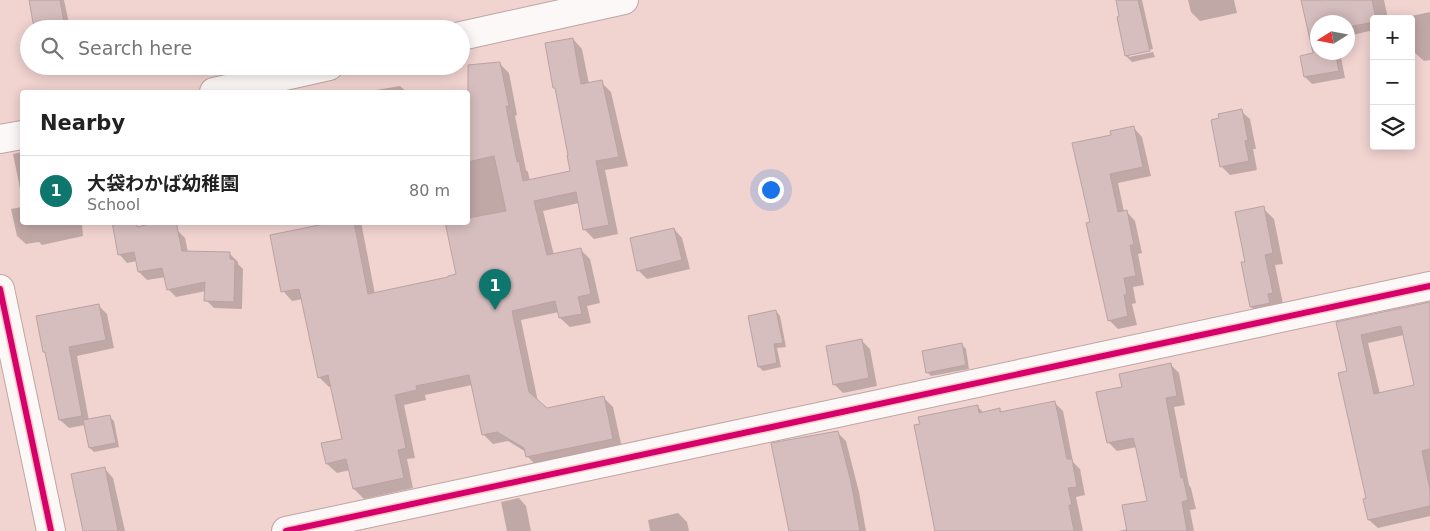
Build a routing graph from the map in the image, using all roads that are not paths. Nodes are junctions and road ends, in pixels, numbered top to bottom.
1 (624, 0) edge
2 (470, 34) edge
3 (289, 75) edge
4 (223, 90) edge
5 (20, 135) edge
6 (0, 140) edge
7 (1430, 286) edge
8 (0, 289) edge
9 (51, 531) edge
10 (286, 531) edge

1 - 2 street
3 - 4 street
5 - 6 street
7 - 10 street
8 - 9 street

